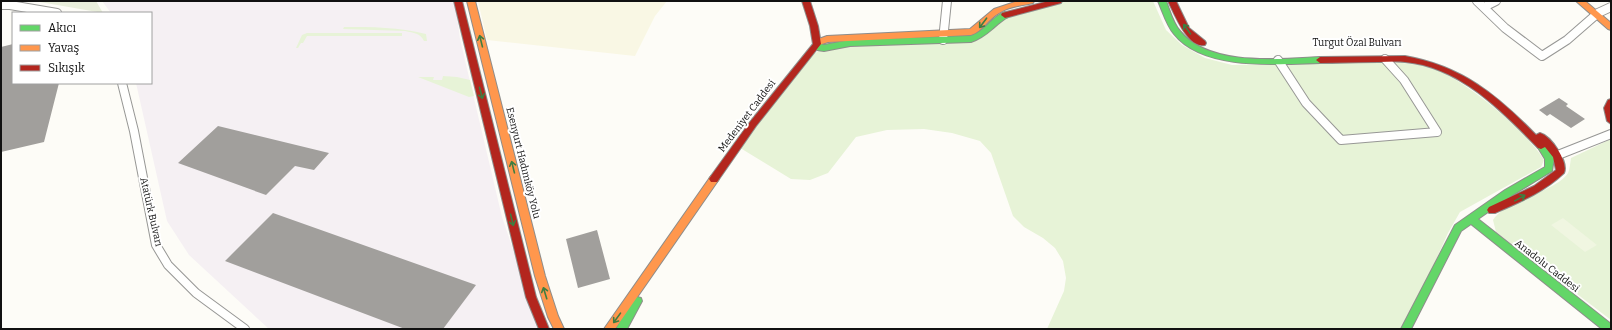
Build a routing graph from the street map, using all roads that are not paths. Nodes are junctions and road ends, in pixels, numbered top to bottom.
1 (458, 1) edge
2 (471, 1) edge
3 (806, 1) edge
4 (947, 1) edge
5 (1058, 1) edge
6 (1162, 1) edge
7 (1172, 1) edge
8 (1477, 1) edge
9 (1496, 1) edge
10 (1580, 1) edge
11 (1031, 3) edge
12 (1, 5) edge
13 (1484, 7) junction
14 (1611, 7) edge
15 (51, 12) edge
16 (1595, 14) junction
17 (1611, 27) edge
18 (943, 38) junction
19 (817, 44) junction
20 (1385, 59) junction
21 (1278, 60) junction
22 (122, 84) edge
23 (1611, 102) edge
24 (1611, 121) edge
25 (1611, 134) edge
26 (1558, 155) junction
27 (1472, 220) junction
28 (672, 240) junction
29 (245, 329) edge
30 (544, 329) edge
31 (559, 329) edge
32 (609, 329) edge
33 (621, 329) edge
34 (1406, 329) edge
35 (1610, 329) edge

1 -> 30 street
31 -> 2 street, Esenyurt Hadımköy Yolu
3 - 19 street
4 - 18 street
5 - 11 street
6 - 21 street, Turgut Özal Bulvarı
26 -> 7 street, Turgut Özal Bulvarı
8 - 13 street
9 - 13 street
10 - 16 street
11 - 18 street
12 - 15 street
13 - 16 street
14 - 16 street
16 - 17 street
18 - 19 street
19 - 28 street, Medeniyet Caddesi
20 - 21 street, Turgut Özal Bulvarı
20 - 21 street
20 - 27 street, Turgut Özal Bulvarı
22 - 29 street, Atatürk Bulvarı
23 - 24 street
25 - 26 street
27 -> 26 street, Turgut Özal Bulvarı
27 - 34 street, Turgut Özal Bulvarı
27 - 35 street, Anadolu Caddesi
28 -> 32 street
28 - 33 street

